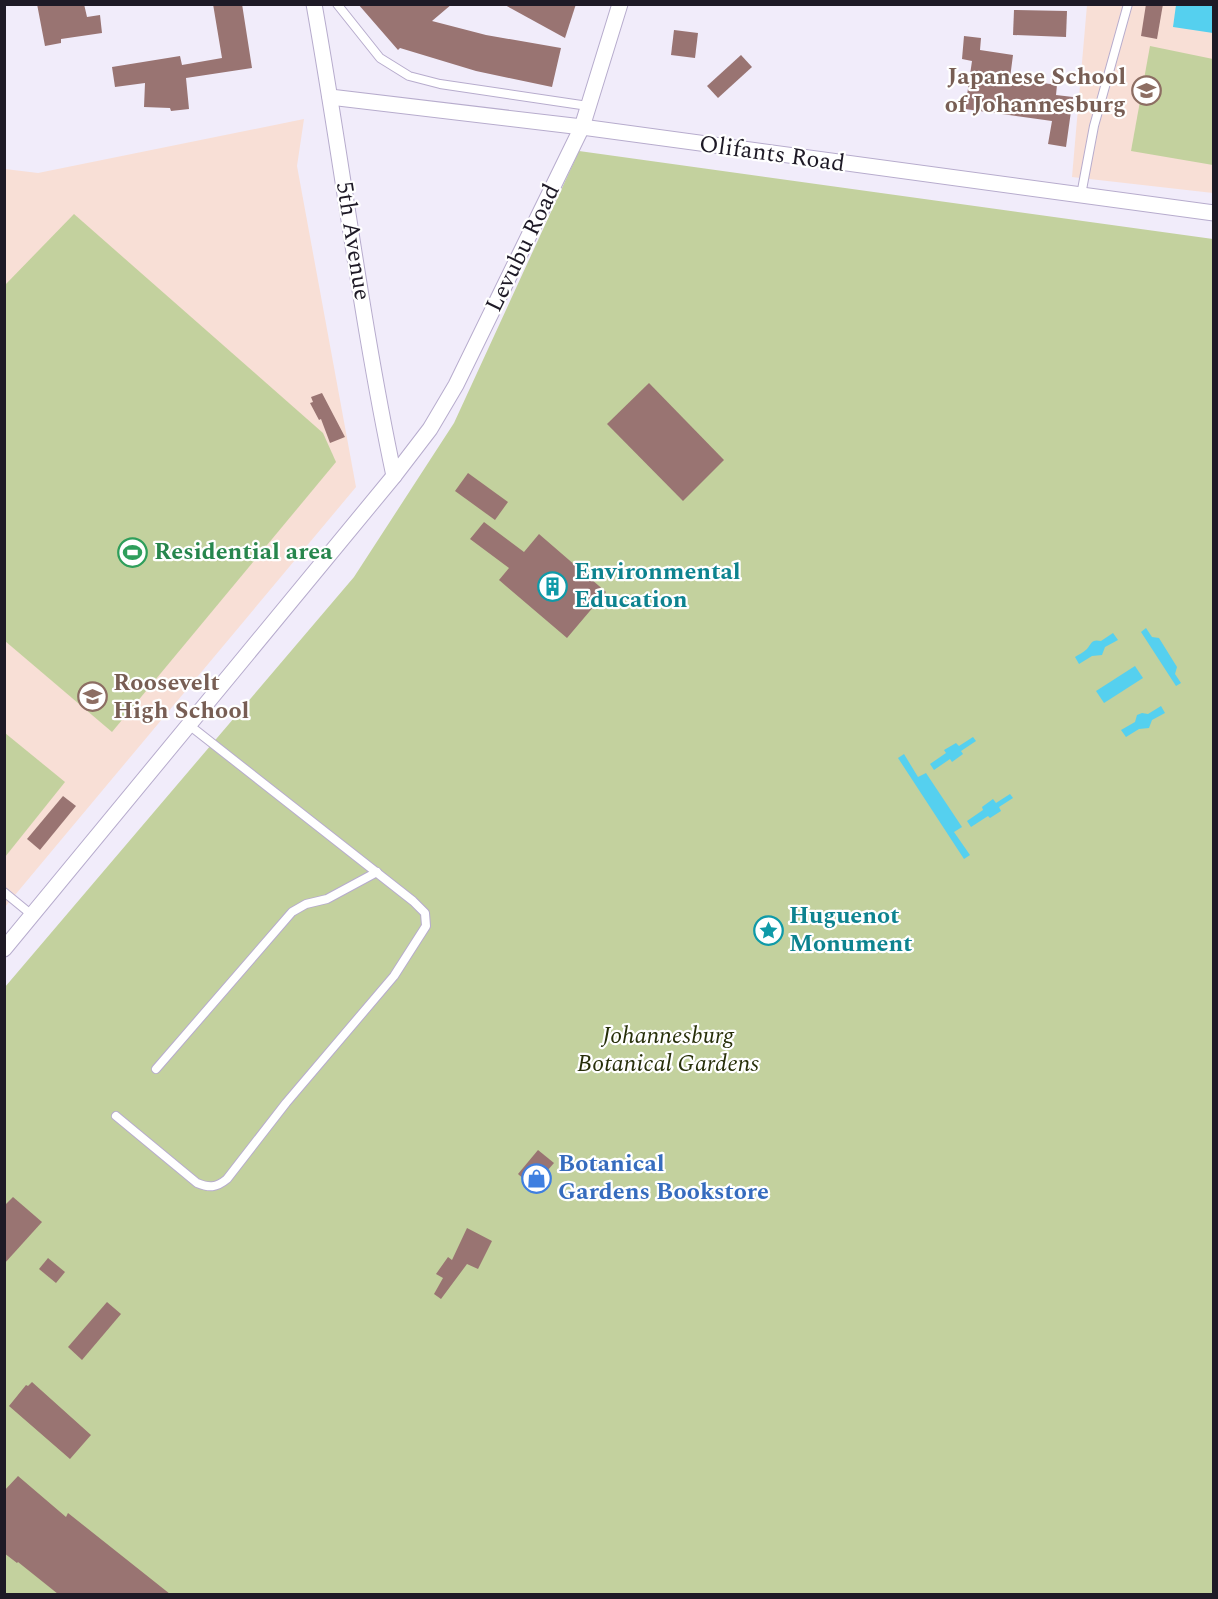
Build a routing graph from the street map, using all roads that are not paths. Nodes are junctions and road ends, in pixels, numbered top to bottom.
1 (314, 4) edge
2 (337, 4) edge
3 (620, 4) edge
4 (1128, 4) edge
5 (330, 97) junction
6 (588, 106) junction
7 (582, 127) junction
8 (1081, 195) junction
9 (1214, 213) edge
10 (394, 476) junction
11 (189, 725) junction
12 (377, 873) junction
13 (4, 892) edge
14 (32, 915) junction
15 (4, 949) edge
16 (156, 1069) dead end
17 (116, 1116) dead end

1 - 5 street, 5th Avenue
2 - 6 lane
3 - 6 street, Levubu Road
4 - 8 lane
5 - 7 street, Olifants Road
5 - 10 street, 5th Avenue
6 - 7 street, Levubu Road
7 - 8 street, Olifants Road
7 - 10 street, Levubu Road
8 - 9 street, Olifants Road
10 - 11 street, Levubu Road
11 - 12 lane
11 - 14 street, Levubu Road
12 - 16 lane
12 - 17 lane
13 - 14 lane
14 - 15 street, Levubu Road

